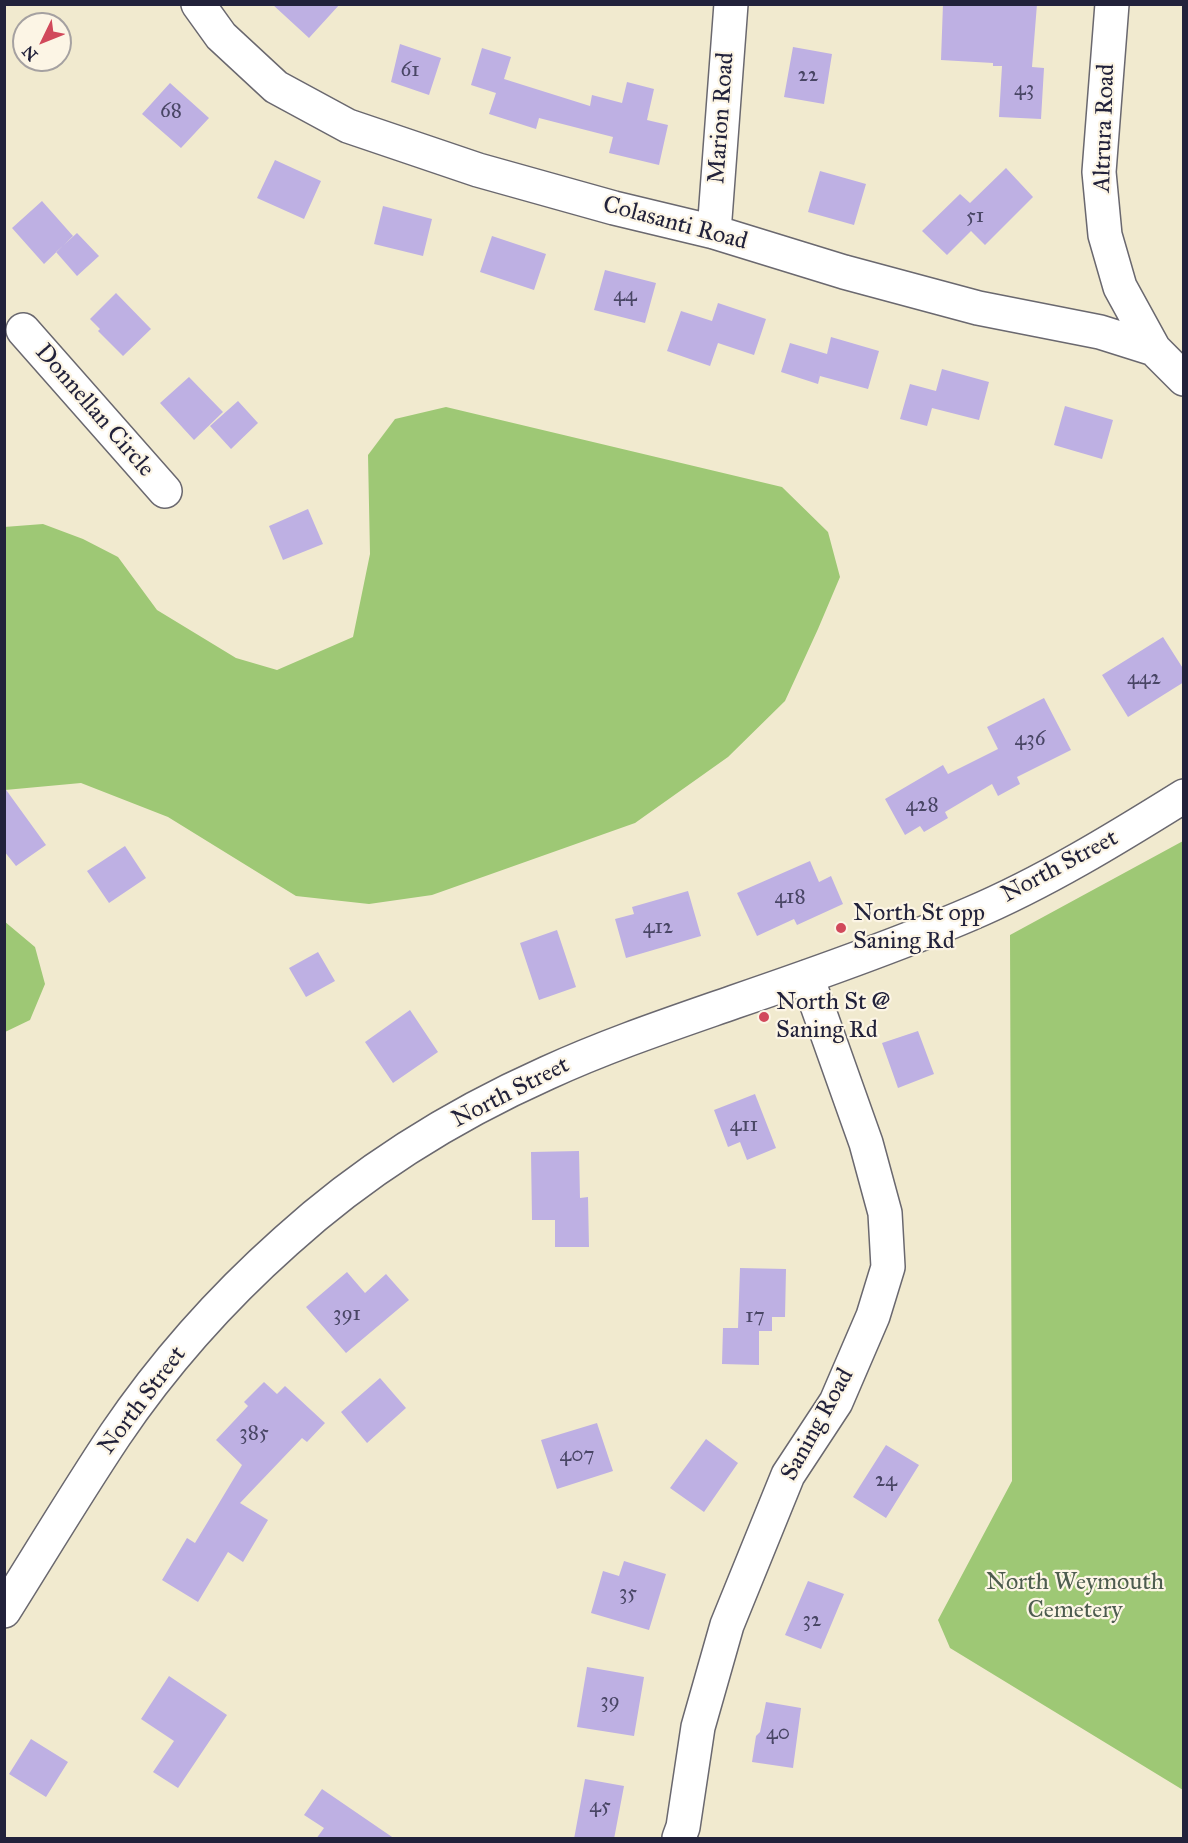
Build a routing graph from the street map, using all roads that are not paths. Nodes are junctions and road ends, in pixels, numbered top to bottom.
1 (198, 4) edge
2 (731, 4) edge
3 (1112, 4) edge
4 (714, 232) junction
5 (11, 324) edge
6 (1154, 349) junction
7 (1184, 379) edge
8 (165, 491) dead end
9 (1184, 796) edge
10 (807, 977) junction
11 (4, 1611) edge
12 (679, 1839) edge

1 - 4 street, Colasanti Road
2 - 4 street, Marion Road
3 - 6 street, Altrura Road
4 - 6 street, Colasanti Road
5 - 8 street, Donnellan Circle
6 - 7 street, Colasanti Road
9 - 10 street, North Street
10 - 11 street, North Street
10 - 12 street, Saning Road

